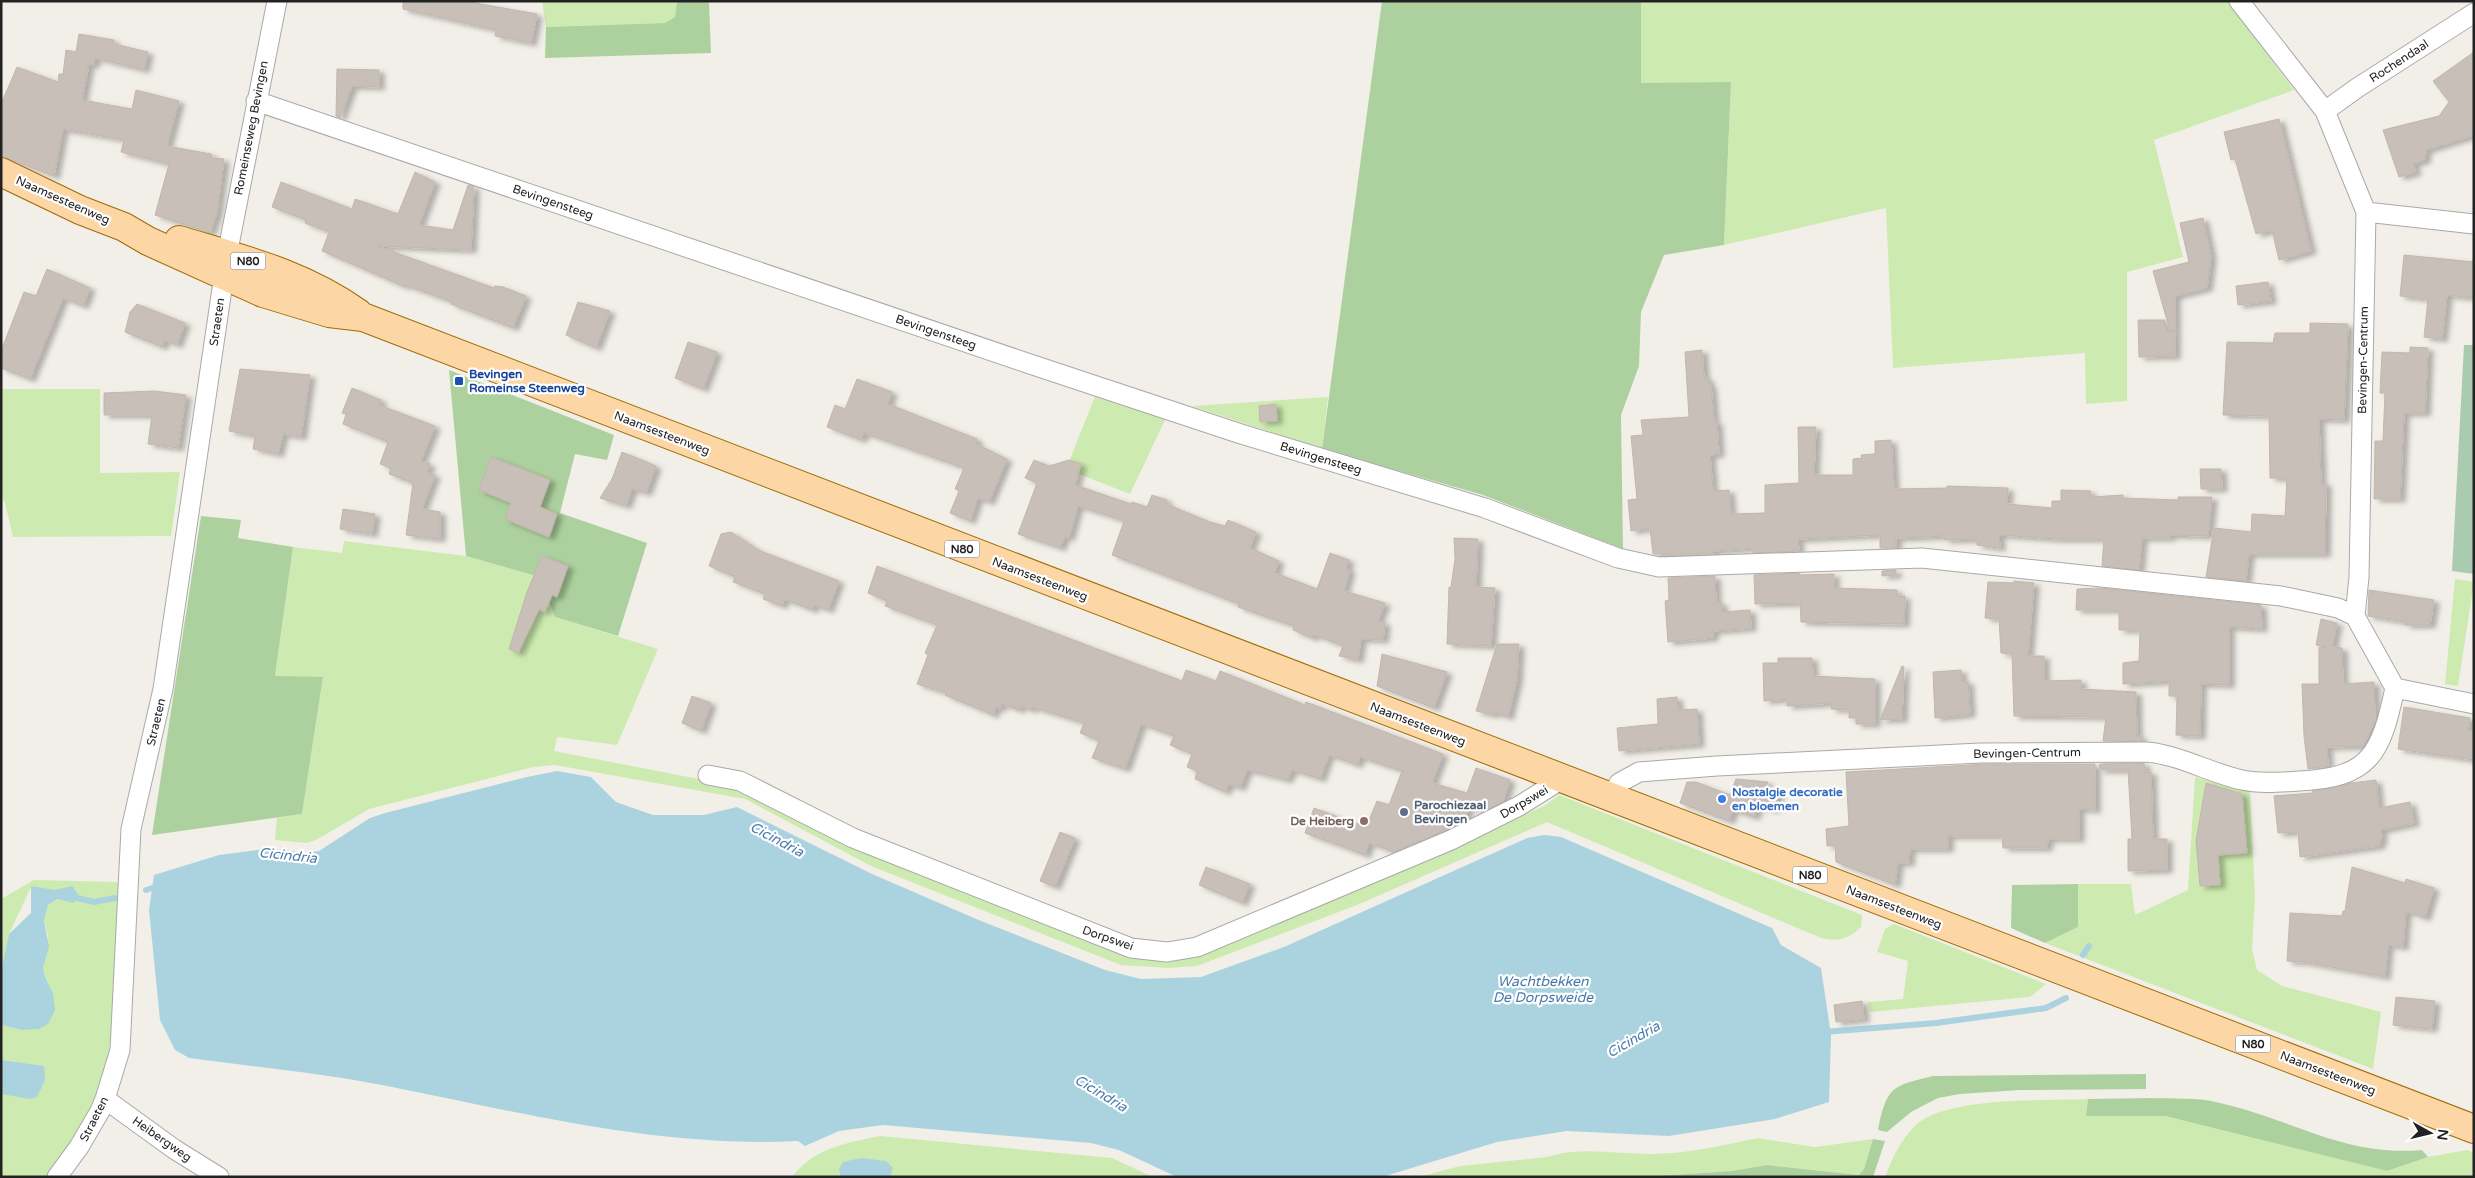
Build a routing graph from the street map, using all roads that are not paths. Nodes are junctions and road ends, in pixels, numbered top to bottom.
1 (277, 1) edge
2 (2239, 1) edge
3 (2474, 13) edge
4 (256, 101) junction
5 (2325, 111) junction
6 (1, 172) edge
7 (2366, 212) junction
8 (2474, 224) edge
9 (225, 266) junction
10 (2355, 616) junction
11 (2395, 688) junction
12 (2474, 704) edge
13 (708, 775) dead end
14 (1562, 779) junction
15 (1611, 798) junction
16 (105, 1099) junction
17 (2474, 1129) edge
18 (57, 1177) edge
19 (219, 1177) edge

1 - 4 street, Romeinseweg Bevingen
2 - 5 street, Bevingen-Centrum
3 - 5 street, Rochendaal
4 - 9 street, Romeinseweg Bevingen
4 - 10 street, Bevingensteeg
5 - 7 street, Bevingen-Centrum
6 - 9 main road, Naamsesteenweg / N80
7 - 8 street
7 - 10 street, Bevingen-Centrum
9 - 14 main road, Naamsesteenweg / N80
9 - 16 street, Straeten
10 - 11 street
11 - 12 street
11 - 15 street, Bevingen-Centrum
13 - 14 street, Dorpswei
14 - 15 main road, Naamsesteenweg / N80
15 - 17 main road, Naamsesteenweg / N80
16 - 18 street, Straeten
16 - 19 street, Heibergweg

